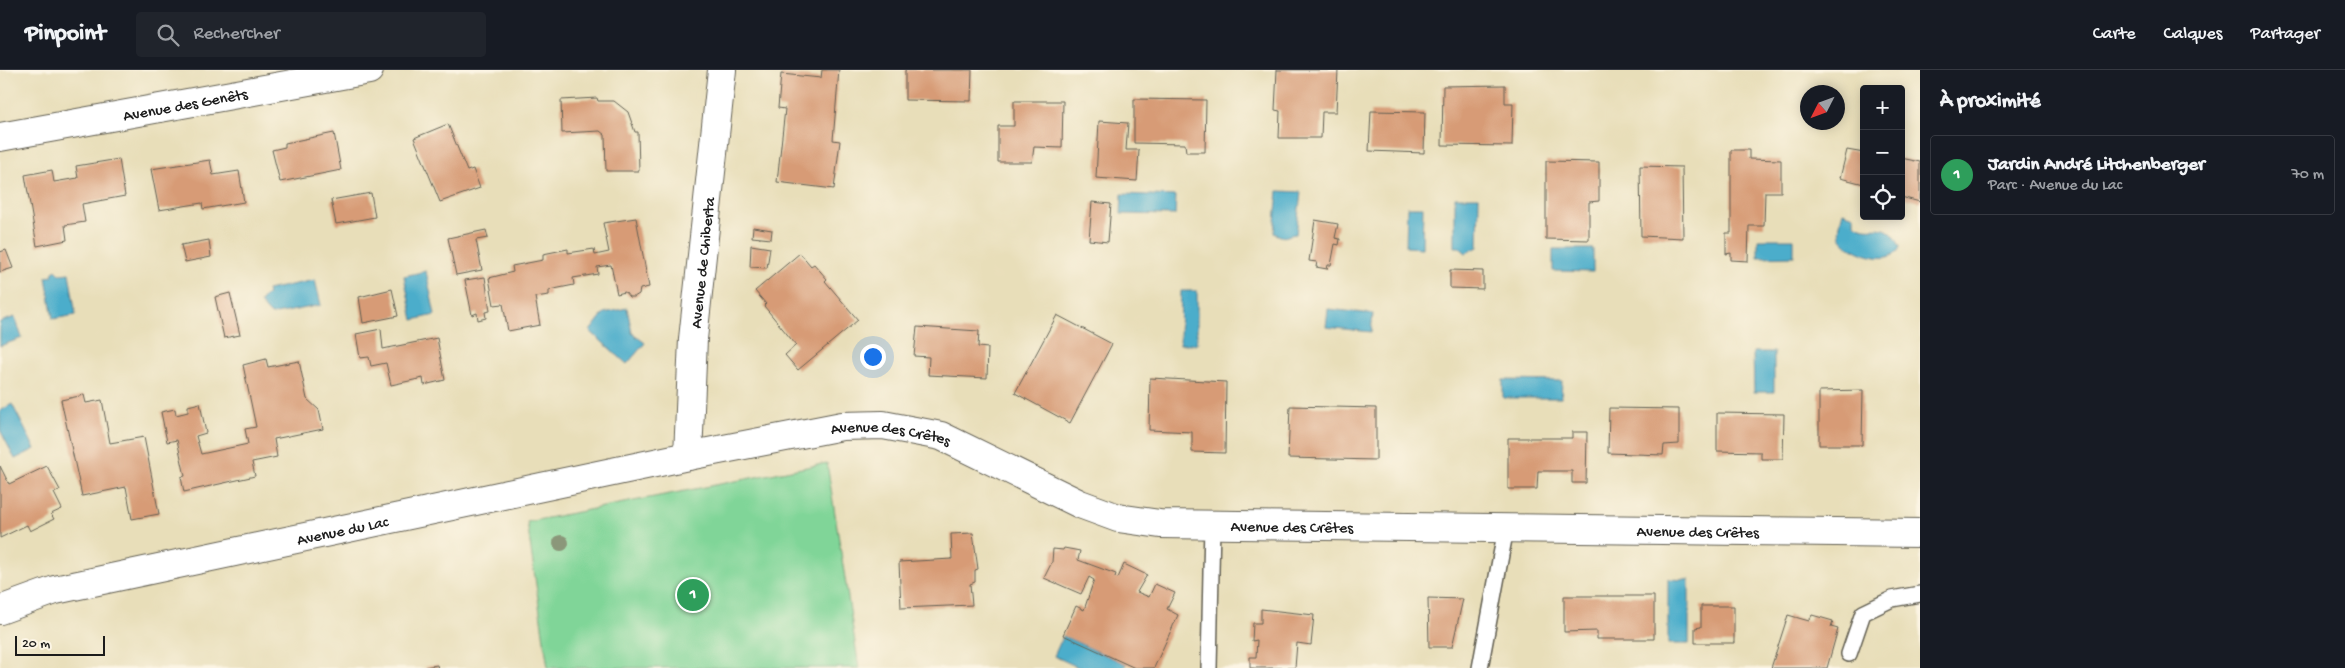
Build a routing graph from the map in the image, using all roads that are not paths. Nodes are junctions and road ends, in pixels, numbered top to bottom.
1 (369, 70) edge
2 (722, 70) edge
3 (0, 137) edge
4 (688, 456) junction
5 (1212, 524) junction
6 (1506, 528) junction
7 (1920, 533) edge
8 (1920, 594) edge
9 (0, 610) edge
10 (1849, 654) dead end
11 (1209, 668) edge
12 (1480, 668) edge

1 - 3 street, Avenue des Genêts
2 - 4 street, Avenue de Chiberta
4 - 5 street, Avenue des Crêtes
4 - 9 street, Avenue du Lac
5 - 6 street, Avenue des Crêtes
5 - 11 lane
6 - 7 street, Avenue des Crêtes
6 - 12 lane
8 - 10 lane

